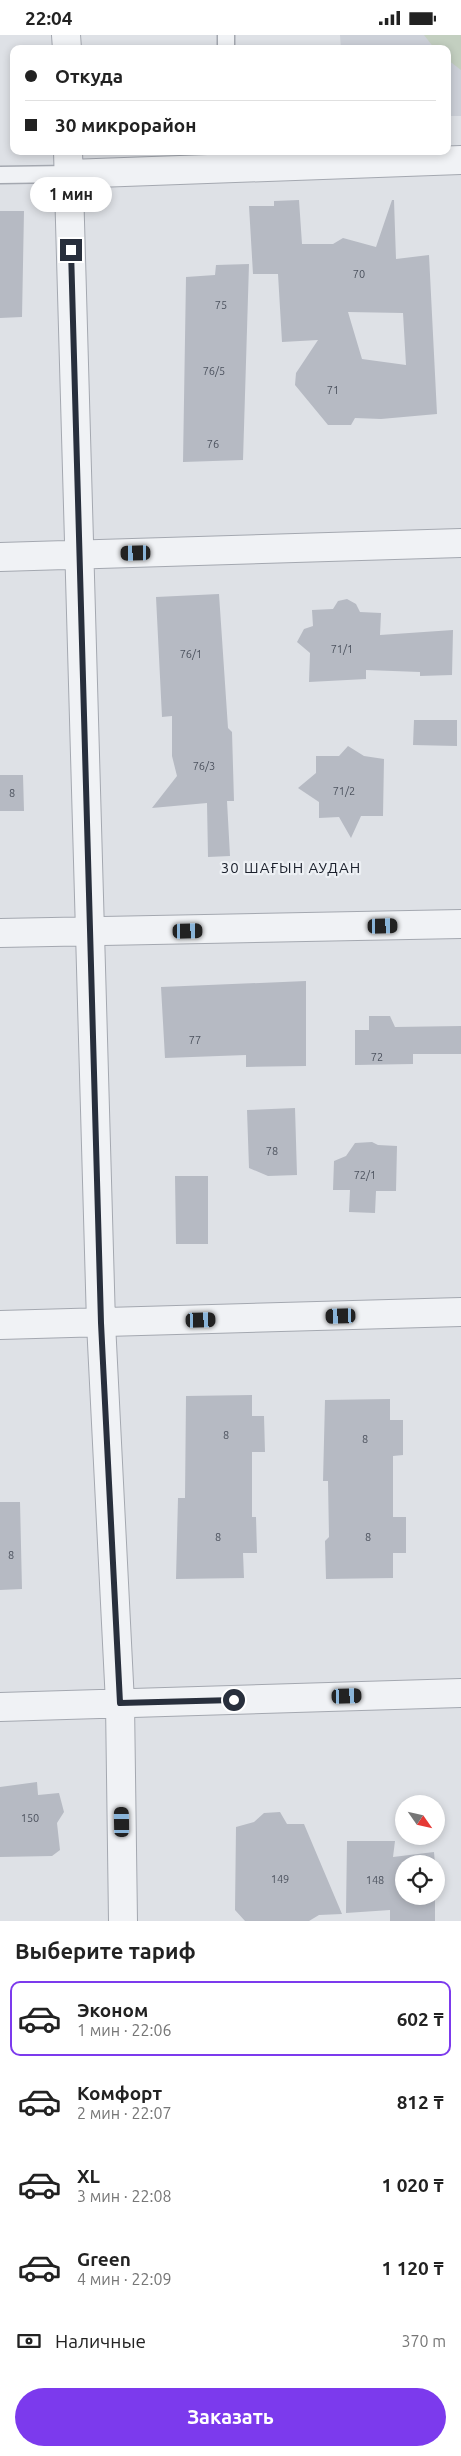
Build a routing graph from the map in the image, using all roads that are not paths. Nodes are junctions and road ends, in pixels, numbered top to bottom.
1 (225, 160) edge
2 (461, 160) edge
3 (68, 162) edge
4 (0, 175) edge
5 (461, 543) edge
6 (79, 554) junction
7 (0, 557) edge
8 (461, 924) edge
9 (0, 933) edge
10 (91, 933) junction
11 (461, 1312) edge
12 (101, 1323) junction
13 (0, 1325) edge
14 (461, 1693) edge
15 (120, 1703) junction
16 (0, 1707) edge
17 (123, 1921) edge

1 - 2 street
1 - 3 street
3 - 4 lane
3 - 6 street
5 - 6 street
6 - 7 street
6 - 10 street
8 - 10 street
9 - 10 street
10 - 12 street
11 - 12 street
12 - 13 street
12 - 15 street
14 - 15 street
15 - 16 street
15 - 17 street

